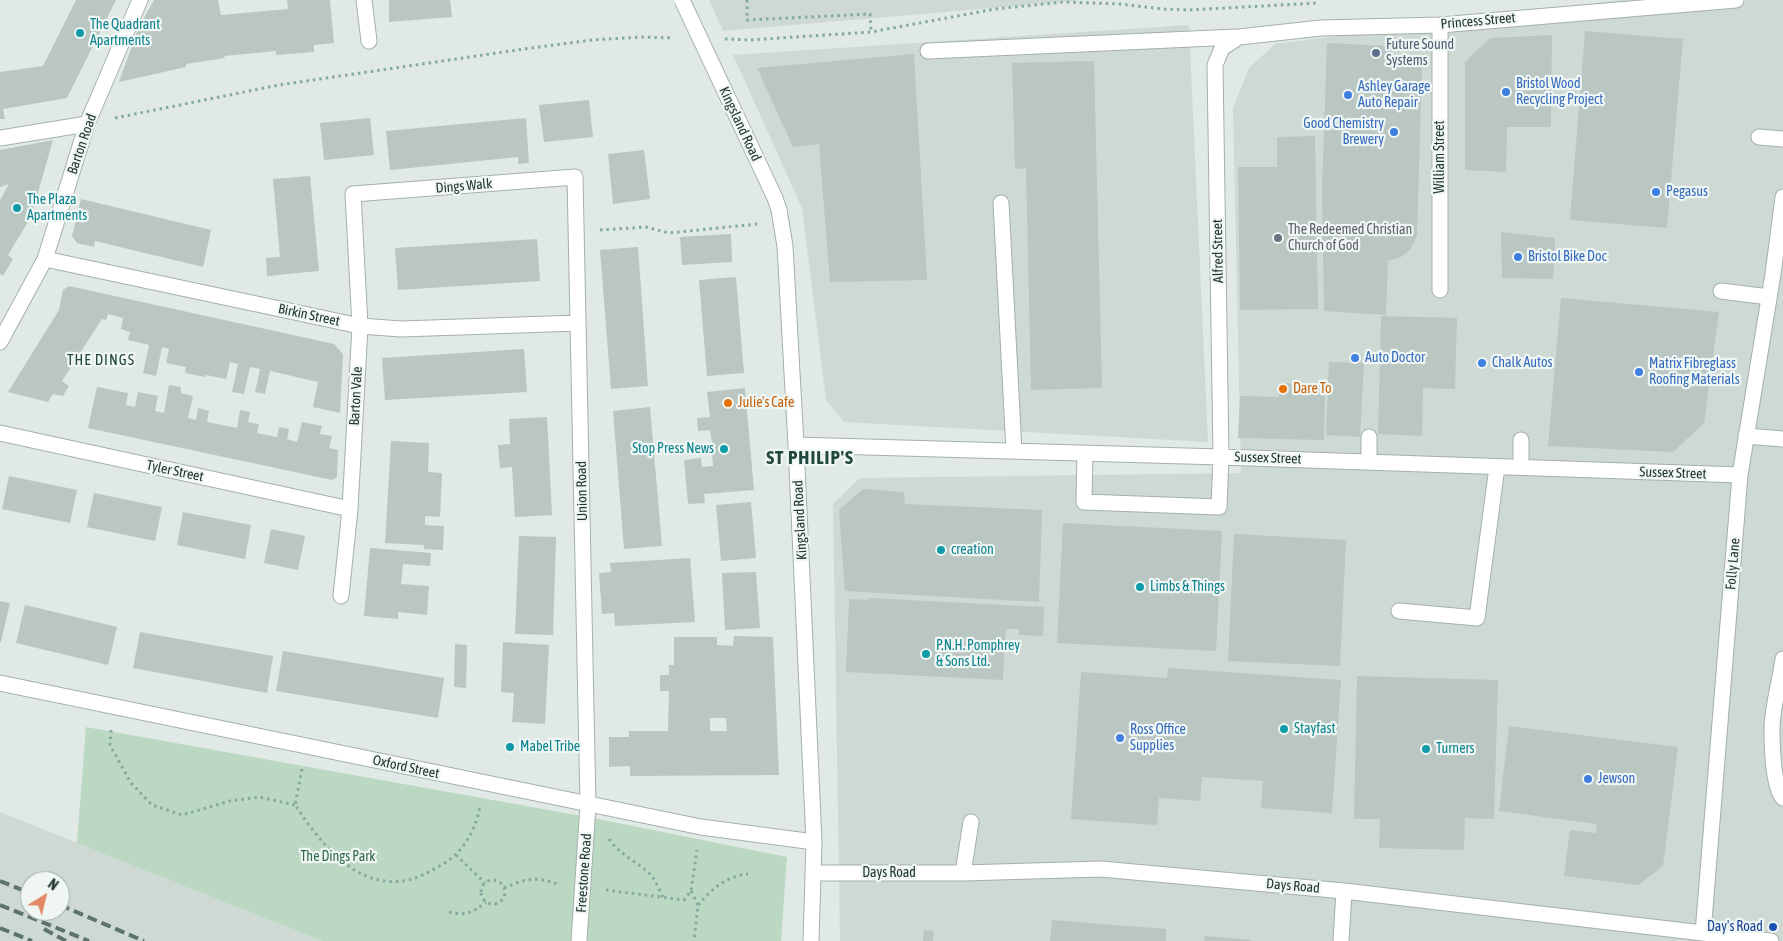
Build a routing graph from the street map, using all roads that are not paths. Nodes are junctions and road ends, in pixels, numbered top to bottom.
1 (140, 0) edge
2 (364, 0) edge
3 (682, 0) edge
4 (1736, 0) edge
5 (1440, 25) junction
6 (1239, 37) junction
7 (369, 41) dead end
8 (1222, 48) joint
9 (928, 51) dead end
10 (87, 124) junction
11 (1759, 137) dead end
12 (0, 138) edge
13 (1783, 139) edge
14 (576, 176) joint
15 (353, 194) joint
16 (1783, 197) edge
17 (1001, 203) dead end
18 (45, 259) junction
19 (1778, 275) edge
20 (1440, 290) dead end
21 (1721, 291) dead end
22 (1769, 297) junction
23 (578, 323) junction
24 (360, 326) junction
25 (0, 342) edge
26 (0, 433) edge
27 (1746, 436) junction
28 (1369, 437) dead end
29 (1783, 439) edge
30 (1521, 440) dead end
31 (796, 445) junction
32 (1014, 451) junction
33 (1085, 453) junction
34 (1221, 457) junction
35 (1368, 462) junction
36 (1497, 467) junction
37 (1521, 467) junction
38 (1740, 475) junction
39 (350, 509) junction
40 (341, 596) dead end
41 (1398, 611) dead end
42 (1783, 659) edge
43 (0, 684) edge
44 (1783, 798) edge
45 (590, 805) junction
46 (971, 822) dead end
47 (814, 842) junction
48 (813, 873) junction
49 (964, 873) junction
50 (1344, 891) junction
51 (1703, 933) junction
52 (579, 941) edge
53 (811, 941) edge
54 (1341, 941) edge
55 (1771, 941) edge

1 - 10 street, Barton Road
2 - 7 street
3 - 31 street, Kingsland Road, bridge
4 - 5 street, Princess Street
5 - 6 street, Princess Street
5 - 20 street, William Street
6 - 8 street, Princess Street
6 - 9 street
8 - 34 street, Alfred Street
10 - 12 street
10 - 18 street, Barton Road
11 - 13 street
14 - 15 street, Dings Walk
14 - 23 street, Union Road
15 - 24 street, Barton Vale
16 - 19 street, Folly Lane
17 - 32 street
18 - 24 street, Birkin Street
18 - 25 street, Barton Road
19 - 22 street, Folly Lane
21 - 22 street
22 - 27 street, Folly Lane
23 - 24 street, Birkin Street
23 - 45 street, Union Road
24 - 39 street, Barton Vale
26 - 39 street, Tyler Street
27 - 29 street
27 - 38 street, Folly Lane
28 - 35 street
30 - 37 street
31 - 32 street, Sussex Street
31 - 47 street, Kingsland Road
32 - 33 street, Sussex Street
33 - 34 street, Sussex Street
33 - 34 street, Alfred Street
34 - 35 street, Sussex Street
35 - 36 street, Sussex Street
36 - 37 street, Sussex Street
36 - 41 street
37 - 38 street, Sussex Street
38 - 51 street, Folly Lane
39 - 40 street, Barton Vale
42 - 44 street
43 - 45 street, Oxford Street
45 - 47 street, Oxford Street
45 - 52 street, Freestone Road
46 - 49 street
47 - 48 street, Kingsland Road
48 - 49 street, Days Road
48 - 53 street, Kingsland Road
49 - 50 street, Days Road
50 - 51 street, Days Road
50 - 54 street
51 - 55 street, Days Road

